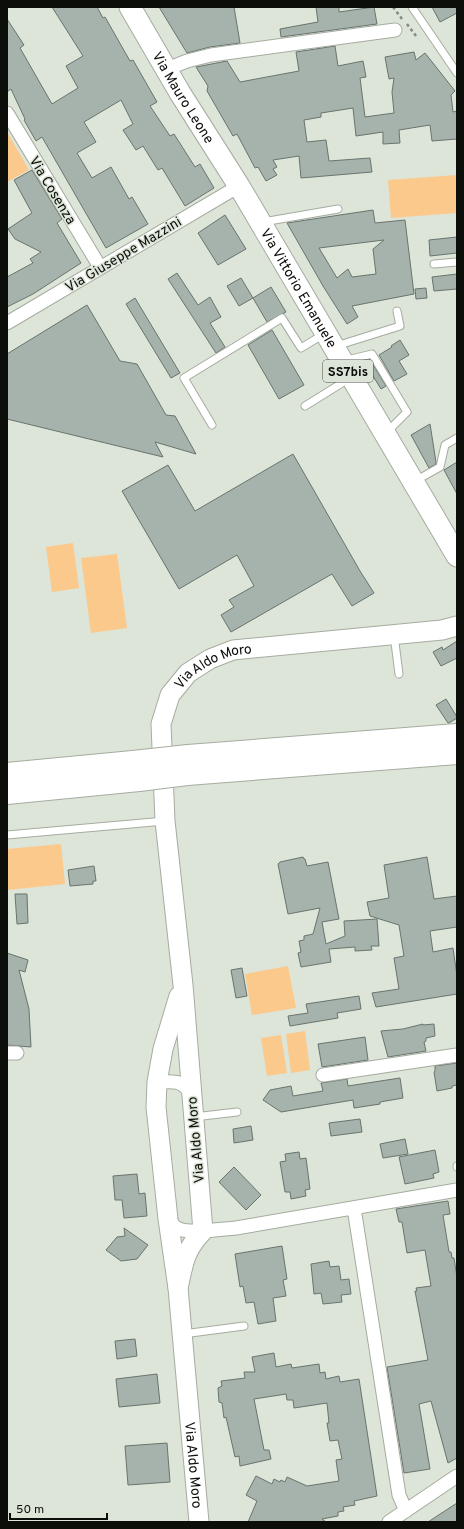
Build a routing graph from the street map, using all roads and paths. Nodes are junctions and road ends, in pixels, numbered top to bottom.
1 (130, 7) edge
2 (412, 7) edge
3 (395, 30) dead end
4 (166, 69) junction
5 (457, 73) edge
6 (7, 113) edge
7 (238, 186) junction
8 (338, 209) dead end
9 (260, 223) junction
10 (457, 262) edge
11 (434, 264) dead end
12 (100, 267) junction
13 (397, 311) dead end
14 (7, 323) edge
15 (339, 354) junction
16 (305, 406) dead end
17 (212, 425) dead end
18 (385, 433) junction
19 (457, 438) edge
20 (413, 482) junction
21 (457, 556) edge
22 (457, 626) edge
23 (394, 635) junction
24 (398, 674) dead end
25 (457, 735) edge
26 (427, 747) junction
27 (457, 754) edge
28 (136, 771) junction
29 (7, 774) edge
30 (7, 793) edge
31 (165, 821) junction
32 (7, 835) edge
33 (183, 985) junction
34 (457, 1055) edge
35 (323, 1075) dead end
36 (157, 1082) junction
37 (191, 1094) junction
38 (236, 1112) dead end
39 (194, 1117) junction
40 (457, 1190) edge
41 (354, 1208) junction
42 (168, 1219) junction
43 (203, 1231) junction
44 (178, 1288) junction
45 (244, 1326) dead end
46 (182, 1334) junction
47 (457, 1476) edge
48 (406, 1511) junction
49 (199, 1522) edge
50 (389, 1522) edge

1 - 4 main road, Via Mauro Leone / SS7bis
2 - 5 lane
3 - 4 street
4 - 7 main road, Via Mauro Leone / SS7bis
6 - 12 street, Via Cosenza
7 - 9 main road, Via Vittorio Emanuele / SS7bis
7 - 12 street, Via Giuseppe Mazzini
8 - 9 lane
9 - 15 main road, Via Vittorio Emanuele / SS7bis
10 - 11 lane
12 - 14 street, Via Giuseppe Mazzini
13 - 15 lane
15 - 16 lane
15 - 17 lane
15 - 18 main road, Via Vittorio Emanuele / SS7bis
15 - 18 lane
18 - 20 main road, Via Vittorio Emanuele / SS7bis
19 - 20 lane
20 - 21 main road, Via Vittorio Emanuele / SS7bis
22 - 23 street, Via Aldo Moro
23 - 24 lane
23 - 31 street, Via Aldo Moro
25 - 26 highway
26 - 27 highway
26 - 28 highway, bridge
28 - 29 highway
28 - 30 highway
31 - 32 lane
31 - 33 street, Via Aldo Moro
33 - 36 street, Via Aldo Moro
33 - 37 street, Via Aldo Moro
34 - 35 street
36 - 37 street
36 - 42 street, Via Aldo Moro
37 - 39 street, Via Aldo Moro
38 - 39 lane
39 - 43 street, Via Aldo Moro
40 - 41 street
41 - 43 street
41 - 48 street
42 - 43 street
42 - 44 street, Via Aldo Moro
43 - 44 street, Via Aldo Moro
44 - 46 street, Via Aldo Moro
45 - 46 lane
46 - 49 street, Via Aldo Moro
47 - 48 street
48 - 50 street

